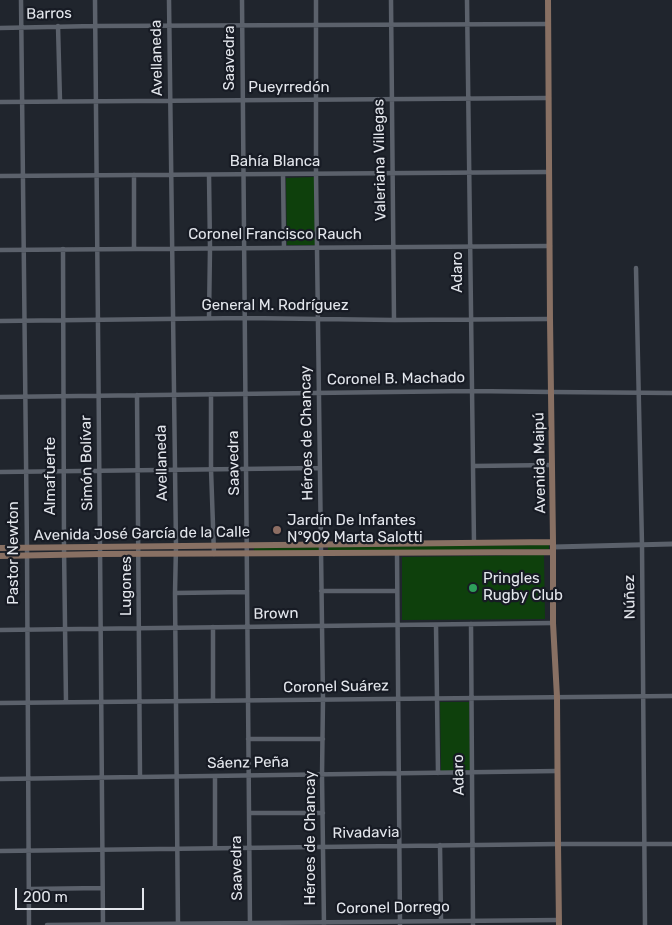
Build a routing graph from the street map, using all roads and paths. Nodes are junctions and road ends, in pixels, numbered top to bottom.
1 (21, 0) edge
2 (94, 0) edge
3 (169, 0) edge
4 (242, 0) edge
5 (316, 0) edge
6 (391, 0) edge
7 (467, 0) edge
8 (548, 0) edge
9 (316, 24) junction
10 (391, 24) junction
11 (467, 24) junction
12 (548, 24) junction
13 (169, 25) junction
14 (58, 26) junction
15 (95, 26) junction
16 (242, 26) junction
17 (0, 28) edge
18 (21, 28) junction
19 (549, 98) junction
20 (469, 99) junction
21 (170, 100) junction
22 (317, 100) junction
23 (392, 100) junction
24 (96, 101) junction
25 (243, 101) junction
26 (0, 102) edge
27 (22, 102) junction
28 (60, 102) junction
29 (549, 172) junction
30 (393, 173) junction
31 (469, 173) junction
32 (244, 174) junction
33 (284, 174) junction
34 (316, 174) junction
35 (134, 175) junction
36 (171, 175) junction
37 (209, 175) junction
38 (0, 176) edge
39 (22, 176) junction
40 (96, 176) junction
41 (470, 246) junction
42 (550, 246) junction
43 (394, 247) junction
44 (172, 248) junction
45 (210, 248) junction
46 (244, 248) junction
47 (284, 248) junction
48 (318, 248) junction
49 (63, 249) junction
50 (97, 249) junction
51 (134, 249) junction
52 (0, 250) edge
53 (23, 250) junction
54 (636, 268) dead end
55 (209, 318) junction
56 (245, 318) junction
57 (318, 318) junction
58 (172, 319) junction
59 (470, 319) junction
60 (550, 319) junction
61 (64, 320) junction
62 (98, 320) junction
63 (394, 320) junction
64 (0, 321) edge
65 (24, 321) junction
66 (471, 390) junction
67 (319, 392) junction
68 (551, 392) junction
69 (245, 393) junction
70 (639, 393) junction
71 (672, 393) edge
72 (173, 394) junction
73 (211, 394) junction
74 (98, 395) junction
75 (137, 395) junction
76 (0, 396) edge
77 (24, 396) junction
78 (64, 396) junction
79 (552, 465) junction
80 (473, 466) junction
81 (320, 468) junction
82 (211, 469) junction
83 (246, 469) junction
84 (99, 470) junction
85 (138, 470) junction
86 (174, 470) junction
87 (64, 471) junction
88 (0, 472) edge
89 (25, 472) junction
90 (474, 543) junction
91 (672, 544) edge
92 (214, 545) junction
93 (322, 545) junction
94 (642, 545) junction
95 (100, 546) junction
96 (139, 546) junction
97 (176, 546) junction
98 (247, 546) junction
99 (553, 547) junction
100 (0, 548) edge
101 (27, 548) junction
102 (64, 551) junction
103 (397, 552) junction
104 (321, 553) junction
105 (100, 554) junction
106 (139, 554) junction
107 (175, 554) junction
108 (214, 554) junction
109 (248, 554) junction
110 (0, 556) edge
111 (27, 556) junction
112 (321, 591) junction
113 (397, 591) junction
114 (247, 592) junction
115 (175, 593) junction
116 (553, 623) junction
117 (470, 624) junction
118 (397, 625) junction
119 (436, 625) junction
120 (322, 626) junction
121 (247, 627) junction
122 (140, 628) junction
123 (175, 628) junction
124 (213, 628) junction
125 (65, 629) junction
126 (100, 629) junction
127 (0, 630) edge
128 (27, 630) junction
129 (644, 696) junction
130 (672, 696) edge
131 (557, 697) junction
132 (436, 698) junction
133 (471, 698) junction
134 (323, 699) junction
135 (398, 699) junction
136 (213, 700) junction
137 (248, 700) junction
138 (140, 701) junction
139 (176, 701) junction
140 (27, 702) junction
141 (66, 702) junction
142 (101, 702) junction
143 (0, 703) edge
144 (248, 739) junction
145 (323, 739) junction
146 (557, 771) junction
147 (472, 773) junction
148 (398, 774) junction
149 (438, 774) junction
150 (322, 775) junction
151 (215, 776) junction
152 (249, 776) junction
153 (140, 777) junction
154 (176, 777) junction
155 (102, 778) junction
156 (0, 779) edge
157 (28, 779) junction
158 (249, 813) junction
159 (323, 813) junction
160 (473, 844) junction
161 (558, 844) junction
162 (645, 844) junction
163 (672, 844) edge
164 (440, 845) junction
165 (323, 846) junction
166 (399, 846) junction
167 (249, 847) junction
168 (177, 848) junction
169 (215, 848) junction
170 (102, 849) junction
171 (0, 850) edge
172 (28, 850) junction
173 (102, 888) junction
174 (29, 889) junction
175 (441, 920) junction
176 (473, 922) edge
177 (560, 922) edge
178 (324, 923) edge
179 (400, 923) edge
180 (178, 924) edge
181 (250, 924) edge
182 (29, 925) edge
183 (47, 925) edge
184 (103, 925) edge
185 (645, 925) edge

1 - 18 street, Pastor Newton
2 - 15 street, Simón Bolívar
3 - 13 street, Avellaneda
4 - 16 street, Saavedra
5 - 9 street, Héroes de Chancay
6 - 10 street, Valeriana Villegas
7 - 11 street, Adaro
8 - 12 main road, Avenida Maipú
9 - 10 street, Barros
9 - 16 street, Barros
9 - 22 street, Héroes de Chancay
10 - 11 street, Barros
10 - 23 street, Valeriana Villegas
11 - 12 street, Barros
11 - 20 street, Adaro
12 - 19 main road, Avenida Maipú
13 - 15 street, Barros
13 - 16 street, Barros
13 - 21 street, Avellaneda
14 - 15 street, Barros
14 - 18 street, Barros
14 - 28 street
15 - 24 street, Simón Bolívar
16 - 25 street, Saavedra
17 - 18 street, Barros
18 - 27 street, Pastor Newton
19 - 20 street, Pueyrredón
19 - 29 main road, Avenida Maipú
20 - 23 street, Pueyrredón
20 - 31 street, Adaro
21 - 24 street, Pueyrredón
21 - 25 street, Pueyrredón
21 - 36 street, Avellaneda
22 - 23 street, Pueyrredón
22 - 25 street, Pueyrredón
22 - 34 street, Héroes de Chancay
23 - 30 street, Valeriana Villegas
24 - 28 street, Pueyrredón
24 - 40 street, Simón Bolívar
25 - 32 street, Saavedra
26 - 27 street, Pueyrredón
27 - 28 street, Pueyrredón
27 - 39 street, Pastor Newton
29 - 31 street, Bahía Blanca
29 - 42 main road, Avenida Maipú
30 - 31 street, Bahía Blanca
30 - 34 street, Bahía Blanca
30 - 43 street, Valeriana Villegas
31 - 41 street, Adaro
32 - 33 street, Bahía Blanca
32 - 37 street, Bahía Blanca
32 - 46 street, Saavedra
33 - 34 street, Bahía Blanca
33 - 47 street
34 - 48 street, Héroes de Chancay
35 - 36 street, Bahía Blanca
35 - 40 street, Bahía Blanca
35 - 51 street
36 - 37 street, Bahía Blanca
36 - 44 street, Avellaneda
37 - 45 street
38 - 39 street, Bahía Blanca
39 - 40 street, Bahía Blanca
39 - 53 street, Pastor Newton
40 - 50 street, Simón Bolívar
41 - 42 street, Coronel Francisco Rauch
41 - 43 street, Coronel Francisco Rauch
41 - 59 street, Adaro
42 - 60 main road, Avenida Maipú
43 - 48 street, Coronel Francisco Rauch
43 - 63 street, Valeriana Villegas
44 - 45 street, Coronel Francisco Rauch
44 - 51 street, Coronel Francisco Rauch
44 - 58 street, Avellaneda
45 - 46 street, Coronel Francisco Rauch
45 - 55 street
46 - 47 street, Coronel Francisco Rauch
46 - 56 street, Saavedra
47 - 48 street, Coronel Francisco Rauch
48 - 57 street, Héroes de Chancay
49 - 50 street, Coronel Francisco Rauch
49 - 53 street, Coronel Francisco Rauch
49 - 61 street, Almafuerte
50 - 51 street, Coronel Francisco Rauch
50 - 62 street, Simón Bolívar
52 - 53 street, Coronel Francisco Rauch
53 - 65 street, Pastor Newton
54 - 70 street, Núñez
55 - 56 street, General M. Rodríguez
55 - 58 street, General M. Rodríguez
56 - 57 street, General M. Rodríguez
56 - 69 street, Saavedra
57 - 63 street, General M. Rodríguez
57 - 67 street, Héroes de Chancay
58 - 62 street, General M. Rodríguez
58 - 72 street, Avellaneda
59 - 60 street, General M. Rodríguez
59 - 63 street, General M. Rodríguez
59 - 66 street, Adaro
60 - 68 main road, Avenida Maipú
61 - 62 street, General M. Rodríguez
61 - 65 street, General M. Rodríguez
61 - 78 street, Almafuerte
62 - 74 street, Simón Bolívar
64 - 65 street, General M. Rodríguez
65 - 77 street, Pastor Newton
66 - 67 street, Coronel B. Machado
66 - 68 street, Coronel B. Machado
66 - 80 street, Adaro
67 - 69 street, Coronel B. Machado
67 - 81 street, Héroes de Chancay
68 - 70 street, Coronel B. Machado
68 - 79 main road, Avenida Maipú
69 - 73 street, Coronel B. Machado
69 - 83 street, Saavedra
70 - 71 street, Coronel B. Machado
70 - 94 street, Núñez
72 - 73 street, Coronel B. Machado
72 - 75 street, Coronel B. Machado
72 - 86 street, Avellaneda
73 - 82 street
74 - 75 street, Coronel B. Machado
74 - 78 street, Coronel B. Machado
74 - 84 street, Simón Bolívar
75 - 85 street, Lugones
76 - 77 street, Coronel B. Machado
77 - 78 street, Coronel B. Machado
77 - 89 street, Pastor Newton
78 - 87 street, Almafuerte
79 - 80 street
79 - 99 main road, Avenida Maipú
80 - 90 street, Adaro
81 - 83 street
81 - 93 street, Héroes de Chancay
82 - 83 street
82 - 86 street
82 - 92 street
83 - 98 street, Saavedra
84 - 85 street
84 - 87 street
84 - 95 street, Simón Bolívar
85 - 86 street
85 - 96 street, Lugones
86 - 97 street, Avellaneda
87 - 89 street
87 - 102 street, Almafuerte
88 - 89 street
89 - 101 street, Pastor Newton
90 - 93 main road, Avenida José García de la Calle
90 - 99 main road, Avenida José García de la Calle
91 - 94 street, Avenida José García de la Calle
92 - 97 main road, Avenida José García de la Calle
92 - 98 main road, Avenida José García de la Calle
92 - 108 street
93 - 98 main road, Avenida José García de la Calle
93 - 104 street, Héroes de Chancay
94 - 99 street, Avenida José García de la Calle
94 - 129 street, Núñez
95 - 96 main road, Avenida José García de la Calle
95 - 102 main road, Avenida José García de la Calle
95 - 105 street, Simón Bolívar
96 - 97 main road, Avenida José García de la Calle
96 - 106 street, Lugones
97 - 107 street, Avellaneda
98 - 109 street, Saavedra
99 - 103 main road, Avenida José García de la Calle
99 - 116 main road, Avenida Maipú
100 - 101 main road, Avenida José García de la Calle
101 - 102 main road, Avenida José García de la Calle
101 - 111 street, Pastor Newton
102 - 105 main road, Avenida José García de la Calle
102 - 111 main road, Avenida José García de la Calle
102 - 125 street, Almafuerte
103 - 104 main road, Avenida José García de la Calle
103 - 113 street
104 - 109 main road, Avenida José García de la Calle
104 - 112 street, Héroes de Chancay
105 - 106 main road, Avenida José García de la Calle
105 - 126 street, Simón Bolívar
106 - 107 main road, Avenida José García de la Calle
106 - 122 street, Lugones
107 - 108 main road, Avenida José García de la Calle
107 - 115 street, Avellaneda
108 - 109 main road, Avenida José García de la Calle
109 - 114 street, Saavedra
110 - 111 main road, Avenida José García de la Calle
111 - 128 street, Pastor Newton
112 - 113 street
112 - 120 street, Héroes de Chancay
113 - 118 street
114 - 115 street
114 - 121 street, Saavedra
115 - 123 street, Avellaneda
116 - 117 street, Brown
116 - 131 main road, Avenida Maipú
117 - 119 street, Brown
117 - 133 street, Adaro
118 - 119 street, Brown
118 - 120 street, Brown
118 - 135 street
119 - 132 street
120 - 121 street, Brown
120 - 134 street, Héroes de Chancay
121 - 124 street, Brown
121 - 137 street, Saavedra
122 - 123 street, Brown
122 - 126 street, Brown
122 - 138 street, Lugones
123 - 124 street, Brown
123 - 139 street, Avellaneda
124 - 136 street
125 - 126 street, Brown
125 - 128 street, Brown
125 - 141 street, Almafuerte
126 - 142 street, Simón Bolívar
127 - 128 street, Brown
128 - 140 street, Pastor Newton
129 - 130 street, Coronel Suárez
129 - 131 street, Coronel Suárez
129 - 162 street, Núñez
131 - 133 street, Coronel Suárez
131 - 146 main road, Avenida Maipú
132 - 133 street, Coronel Suárez
132 - 135 street, Coronel Suárez
132 - 149 street
133 - 147 street, Adaro
134 - 135 street, Coronel Suárez
134 - 137 street, Coronel Suárez
134 - 145 street, Héroes de Chancay
135 - 148 street
136 - 137 street, Coronel Suárez
136 - 139 street, Coronel Suárez
137 - 144 street, Saavedra
138 - 139 street, Coronel Suárez
138 - 142 street, Coronel Suárez
138 - 153 street, Lugones
139 - 154 street, Avellaneda
140 - 141 street, Coronel Suárez
140 - 143 street, Coronel Suárez
140 - 157 street, Pastor Newton
141 - 142 street, Coronel Suárez
142 - 155 street, Simón Bolívar
144 - 145 street
144 - 152 street, Saavedra
145 - 150 street, Héroes de Chancay
146 - 147 street, Sáenz Peña
146 - 161 main road, Avenida Maipú
147 - 149 street, Sáenz Peña
147 - 160 street, Adaro
148 - 149 street, Sáenz Peña
148 - 150 street, Sáenz Peña
148 - 166 street
150 - 152 street, Sáenz Peña
150 - 159 street, Héroes de Chancay
151 - 152 street, Sáenz Peña
151 - 154 street, Sáenz Peña
151 - 169 street
152 - 158 street, Saavedra
153 - 154 street, Sáenz Peña
153 - 155 street, Sáenz Peña
154 - 168 street, Avellaneda
155 - 157 street, Sáenz Peña
155 - 170 street, Simón Bolívar
156 - 157 street, Sáenz Peña
157 - 172 street, Pastor Newton
158 - 159 street
158 - 167 street, Saavedra
159 - 165 street, Héroes de Chancay
160 - 161 street, Rivadavia
160 - 164 street, Rivadavia
160 - 176 street, Adaro
161 - 162 street, Rivadavia
161 - 177 main road, Avenida Maipú
162 - 163 street, Rivadavia
162 - 185 street, Núñez
164 - 166 street, Rivadavia
164 - 175 street
165 - 166 street, Rivadavia
165 - 167 street, Rivadavia
165 - 178 street, Héroes de Chancay
166 - 179 street
167 - 169 street, Rivadavia
167 - 181 street, Saavedra
168 - 169 street, Rivadavia
168 - 170 street, Rivadavia
168 - 180 street, Avellaneda
170 - 172 street, Rivadavia
170 - 173 street, Simón Bolívar
171 - 172 street, Rivadavia
172 - 174 street, Pastor Newton
173 - 174 street
173 - 184 street, Simón Bolívar
174 - 182 street, Pastor Newton
175 - 176 street, Coronel Dorrego
175 - 179 street, Coronel Dorrego
176 - 177 street, Coronel Dorrego
178 - 179 street, Coronel Dorrego
178 - 181 street, Coronel Dorrego
180 - 181 street, Coronel Dorrego
180 - 184 street, Coronel Dorrego
183 - 184 street, Coronel Dorrego

